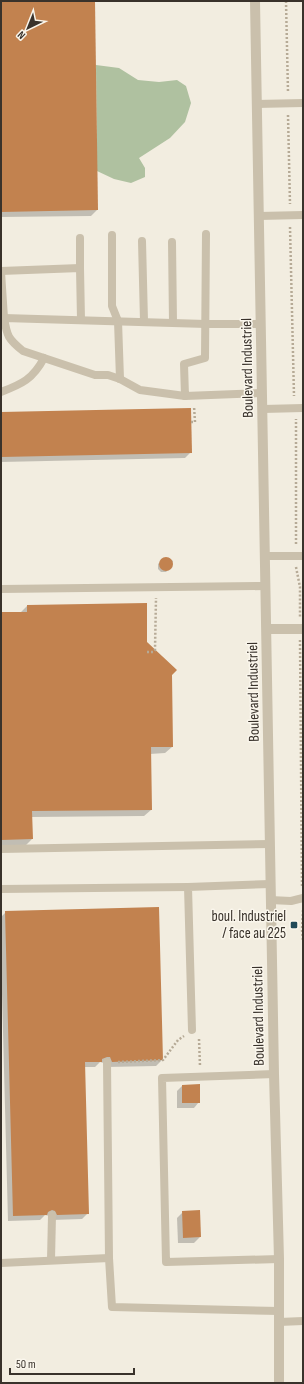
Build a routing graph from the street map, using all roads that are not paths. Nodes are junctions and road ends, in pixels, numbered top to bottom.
1 (255, 1) edge
2 (303, 103) edge
3 (256, 104) junction
4 (303, 215) edge
5 (259, 216) junction
6 (206, 234) dead end
7 (112, 235) dead end
8 (80, 238) dead end
9 (142, 241) dead end
10 (172, 242) dead end
11 (80, 268) junction
12 (1, 272) edge
13 (2, 294) edge
14 (81, 320) junction
15 (118, 321) junction
16 (144, 321) junction
17 (173, 322) junction
18 (4, 323) edge
19 (206, 324) junction
20 (261, 324) junction
21 (44, 358) junction
22 (120, 379) junction
23 (1, 392) edge
24 (262, 393) junction
25 (185, 396) junction
26 (303, 408) edge
27 (263, 409) junction
28 (265, 556) junction
29 (303, 556) edge
30 (265, 586) junction
31 (1, 589) edge
32 (267, 629) junction
33 (303, 629) edge
34 (270, 844) junction
35 (1, 849) edge
36 (270, 884) junction
37 (188, 886) junction
38 (1, 889) edge
39 (303, 898) edge
40 (270, 900) junction
41 (192, 1030) road end
42 (107, 1062) road end
43 (274, 1074) junction
44 (52, 1215) dead end
45 (110, 1258) junction
46 (51, 1260) junction
47 (279, 1260) junction
48 (1, 1263) edge
49 (278, 1311) junction
50 (303, 1321) edge
51 (279, 1322) junction
52 (279, 1383) edge

1 - 3 street, Boulevard Industriel
2 - 3 lane
3 - 5 street, Boulevard Industriel
4 - 5 lane
5 - 20 street, Boulevard Industriel
6 - 19 lane
7 - 15 lane
8 - 11 lane
9 - 16 lane
10 - 17 lane
11 - 12 lane
11 - 14 lane
12 - 13 lane
13 - 18 lane
14 - 15 lane
14 - 18 lane
15 - 16 lane
15 - 22 lane
16 - 17 lane
17 - 19 lane
18 - 21 lane
19 - 20 lane
19 - 25 lane
20 - 24 street, Boulevard Industriel
21 - 22 lane
21 - 23 lane
22 - 25 lane
24 - 25 lane
24 - 27 street, Boulevard Industriel
26 - 27 lane
27 - 28 street, Boulevard Industriel
28 - 29 lane
28 - 30 street, Boulevard Industriel
30 - 31 lane
30 - 32 street, Boulevard Industriel
32 - 33 street
32 - 34 street, Boulevard Industriel
34 - 35 lane
34 - 36 street, Boulevard Industriel
36 - 37 lane
36 - 40 street, Boulevard Industriel
37 - 38 lane
37 - 41 lane
39 - 40 lane
40 - 43 street, Boulevard Industriel
42 - 45 lane
43 - 47 street, Boulevard Industriel
43 - 47 lane
44 - 46 lane
45 - 46 lane
45 - 49 lane
46 - 48 lane
47 - 49 street, Boulevard Industriel
49 - 51 street, Boulevard Industriel
50 - 51 lane
51 - 52 street, Boulevard Industriel

